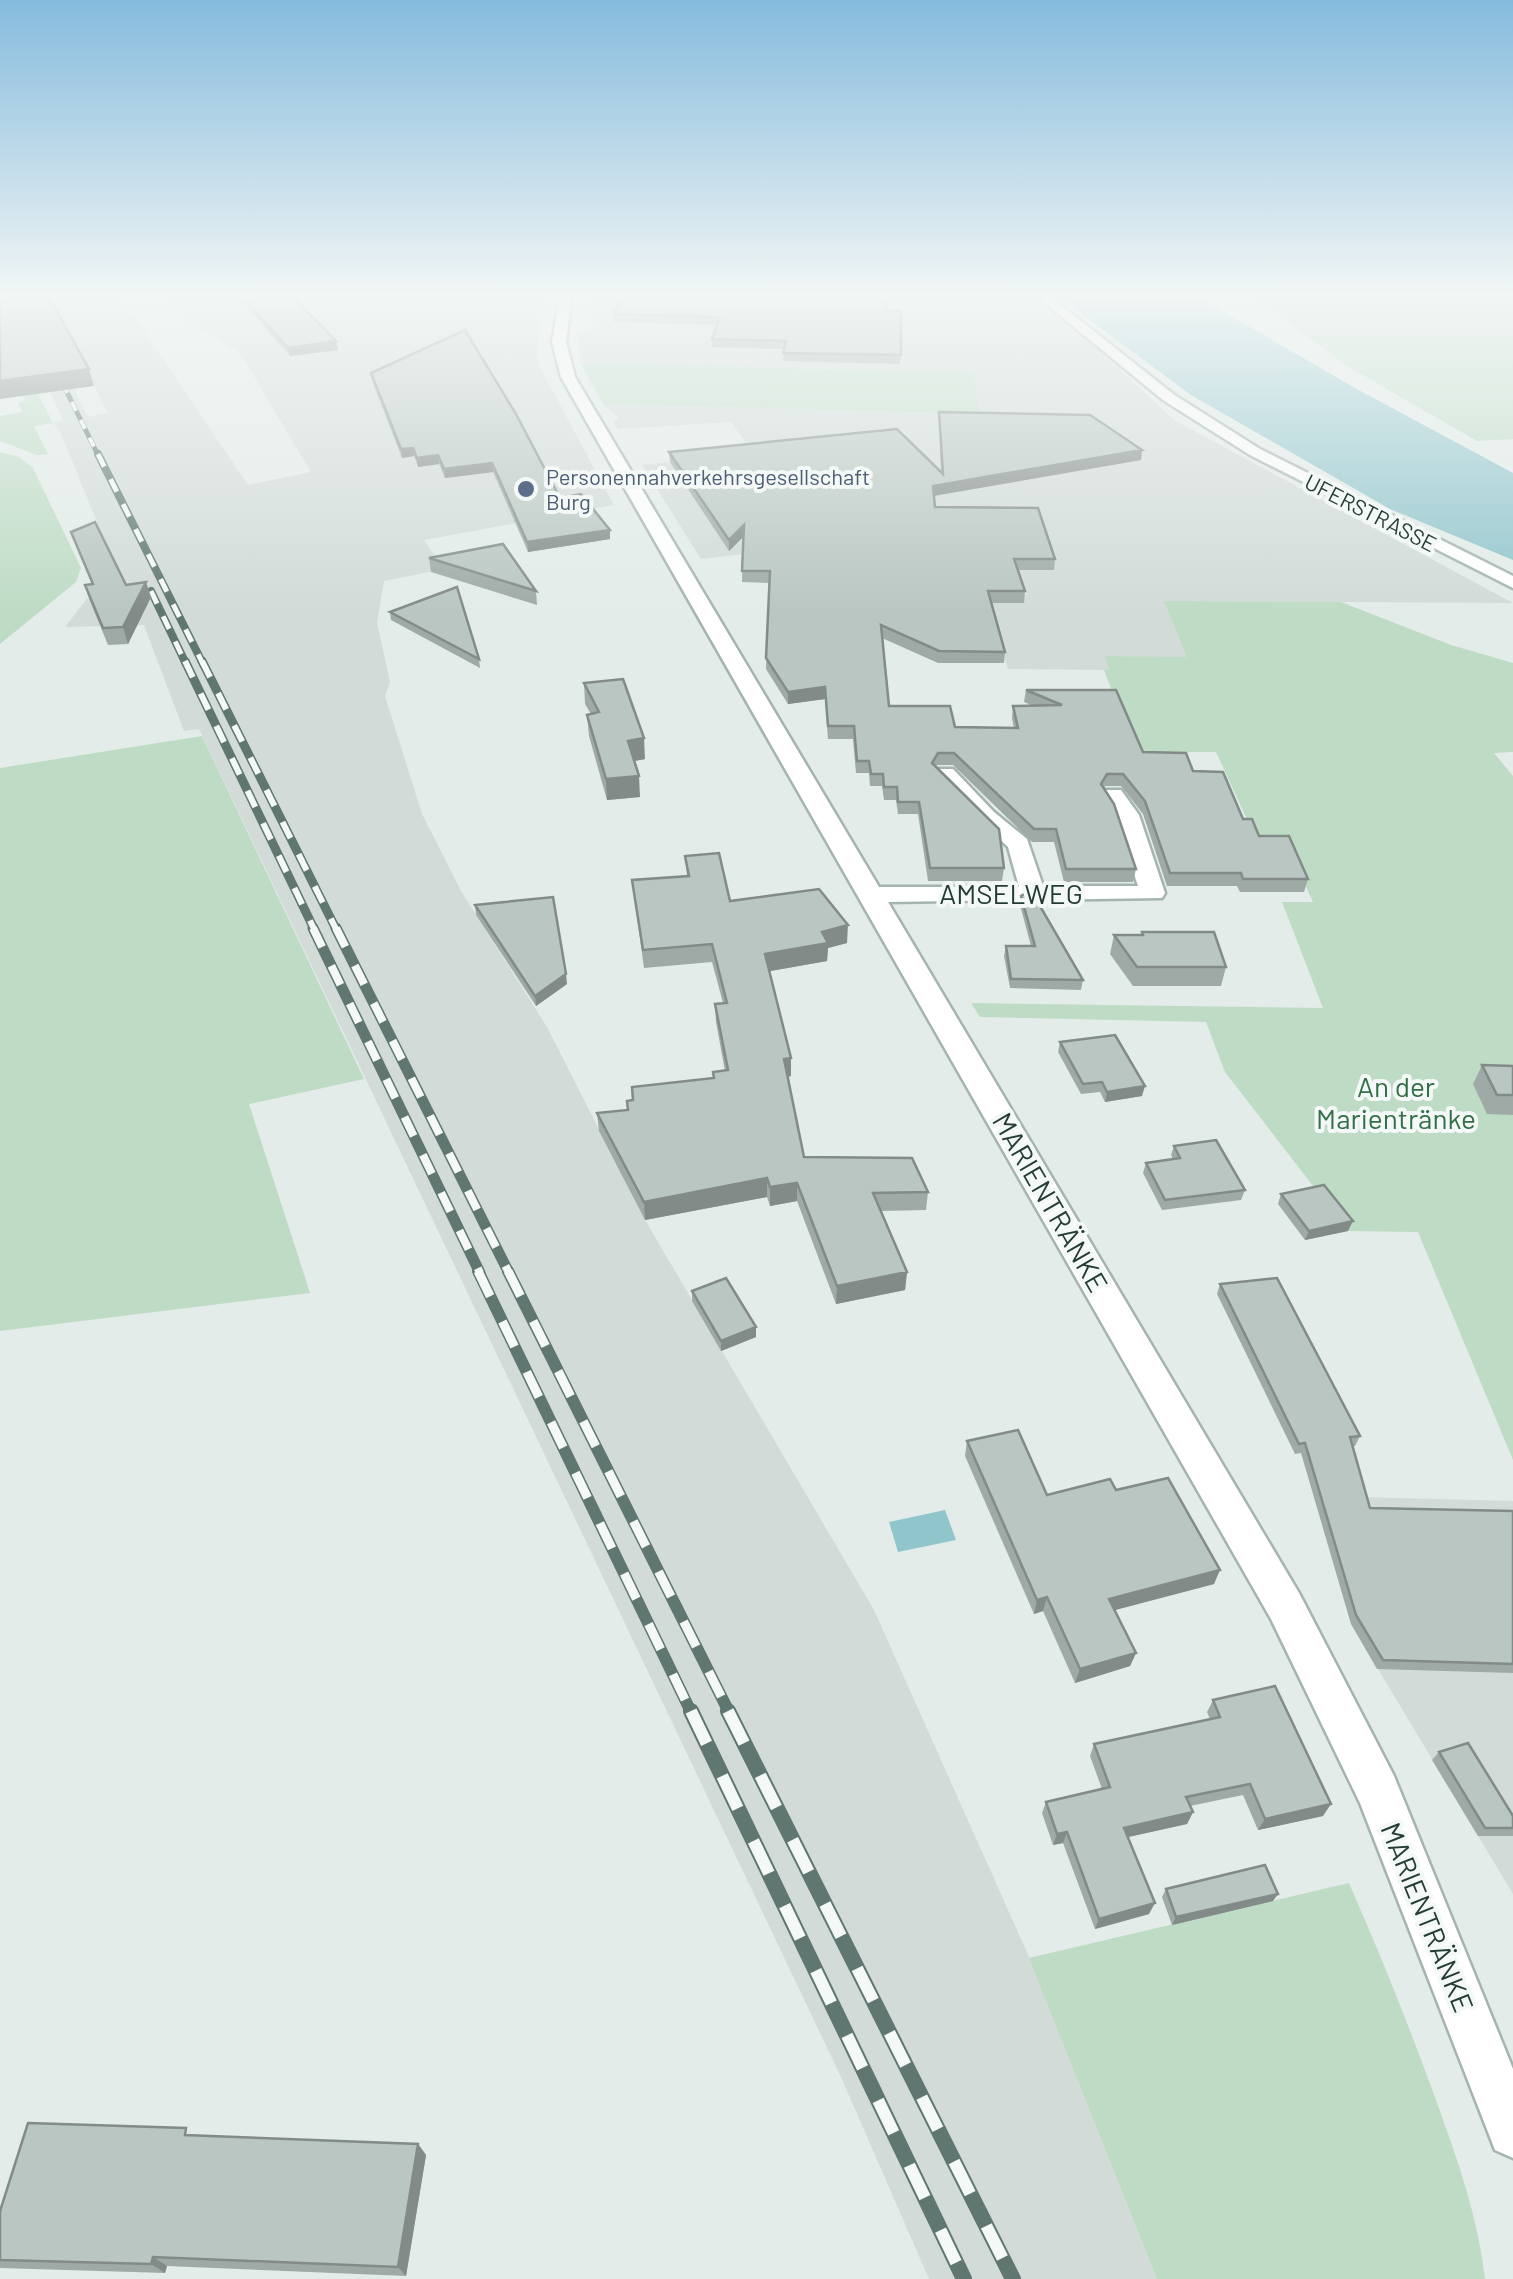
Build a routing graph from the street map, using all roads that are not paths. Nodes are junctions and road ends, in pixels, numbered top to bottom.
1 (582, 400) edge
2 (1173, 400) edge
3 (1513, 582) edge
4 (945, 774) edge
5 (1113, 795) edge
6 (1034, 893) junction
7 (868, 895) junction
8 (1513, 2132) edge

1 - 7 street, MARIENTRÄNKE
2 - 3 street, UFERSTRASSE
4 - 6 street
5 - 6 street, AMSELWEG
6 - 7 street, AMSELWEG
7 - 8 street, MARIENTRÄNKE

